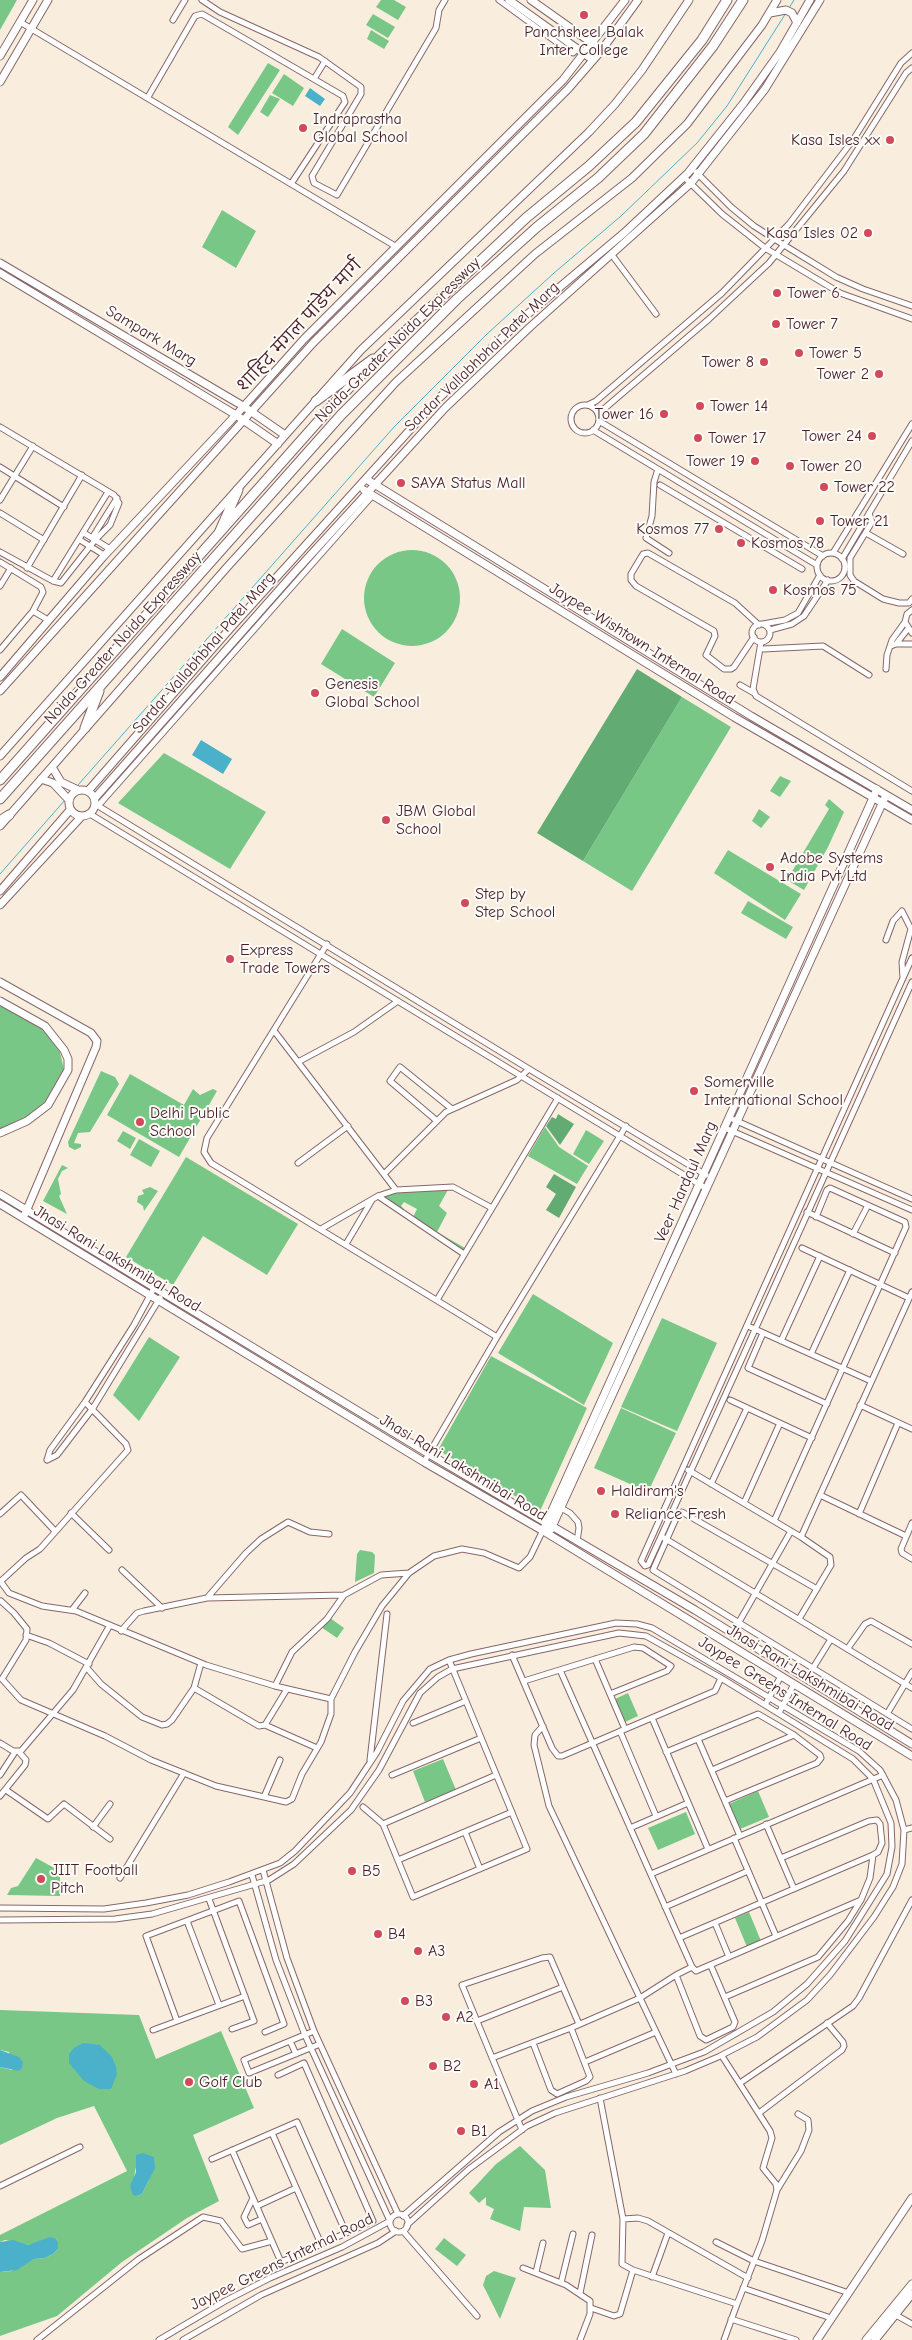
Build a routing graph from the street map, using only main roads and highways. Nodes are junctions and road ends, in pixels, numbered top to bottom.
1 (727, 0) edge
2 (743, 0) edge
3 (380, 355) junction
4 (316, 401) road end
5 (238, 490) road end
6 (218, 536) junction
7 (101, 686) junction
8 (85, 728) road end
9 (0, 780) edge
10 (0, 800) edge
11 (9, 815) road end
12 (0, 821) edge

1 - 3 highway, Noida-Greater Noida Expressway
2 - 7 highway, Noida-Greater Noida Expressway
3 - 4 highway
3 - 6 highway, Noida-Greater Noida Expressway
5 - 6 highway
6 - 9 highway, Noida-Greater Noida Expressway
7 - 8 highway
7 - 10 highway, Noida-Greater Noida Expressway
11 - 12 highway

